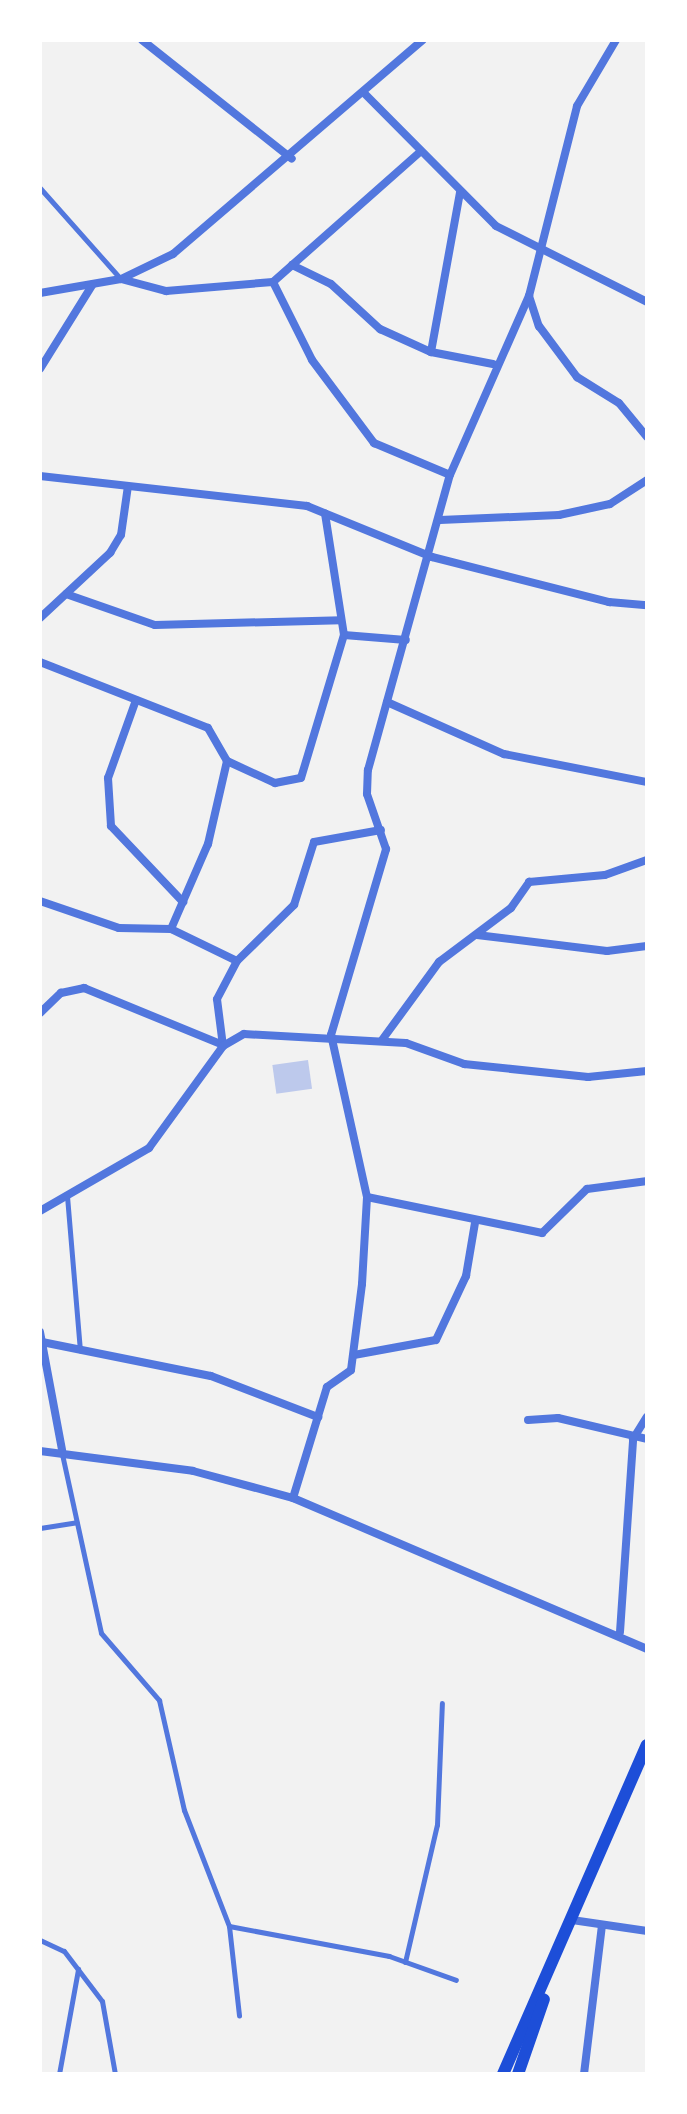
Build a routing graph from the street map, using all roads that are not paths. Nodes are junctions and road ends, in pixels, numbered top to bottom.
1 (142, 40) edge
2 (423, 40) edge
3 (616, 40) edge
4 (365, 94) junction
5 (420, 152) junction
6 (292, 159) junction
7 (40, 188) edge
8 (460, 193) junction
9 (545, 248) junction
10 (292, 265) junction
11 (121, 279) junction
12 (273, 282) junction
13 (93, 284) junction
14 (40, 293) edge
15 (529, 296) junction
16 (647, 302) edge
17 (431, 352) junction
18 (493, 364) junction
19 (40, 369) edge
20 (647, 437) edge
21 (450, 475) junction
22 (40, 476) edge
23 (647, 480) edge
24 (128, 486) junction
25 (325, 513) junction
26 (440, 520) junction
27 (432, 557) junction
28 (66, 594) junction
29 (647, 605) edge
30 (40, 618) edge
31 (341, 620) junction
32 (344, 635) junction
33 (406, 640) junction
34 (40, 662) edge
35 (136, 700) junction
36 (387, 702) junction
37 (227, 761) junction
38 (647, 782) edge
39 (381, 830) junction
40 (647, 860) edge
41 (40, 901) edge
42 (183, 902) junction
43 (171, 929) junction
44 (477, 935) junction
45 (647, 946) edge
46 (237, 961) junction
47 (40, 1013) edge
48 (331, 1035) junction
49 (382, 1040) junction
50 (223, 1046) junction
51 (647, 1071) edge
52 (647, 1181) edge
53 (67, 1196) junction
54 (367, 1197) junction
55 (40, 1211) edge
56 (475, 1223) junction
57 (40, 1332) edge
58 (42, 1342) junction
59 (80, 1350) junction
60 (354, 1355) junction
61 (318, 1417) junction
62 (647, 1417) edge
63 (528, 1420) dead end
64 (633, 1439) junction
65 (647, 1439) edge
66 (62, 1450) junction
67 (40, 1451) edge
68 (293, 1498) junction
69 (77, 1522) junction
70 (40, 1528) edge
71 (620, 1632) junction
72 (647, 1649) edge
73 (442, 1703) dead end
74 (647, 1745) edge
75 (572, 1920) junction
76 (602, 1925) junction
77 (229, 1926) junction
78 (647, 1931) edge
79 (40, 1940) edge
80 (405, 1962) junction
81 (78, 1968) junction
82 (456, 1980) dead end
83 (239, 2015) dead end
84 (59, 2074) edge
85 (115, 2074) edge
86 (503, 2074) edge
87 (518, 2074) edge
88 (584, 2074) edge

1 - 6 street
2 - 4 street
3 - 9 street
4 - 5 street
4 - 6 street
5 - 8 street
5 - 10 street
6 - 11 street
7 - 11 lane
8 - 9 street
8 - 17 street
9 - 15 street
9 - 16 street
10 - 12 street
10 - 17 street
11 - 12 street
11 - 13 street
12 - 21 street
13 - 14 street
13 - 19 street
15 - 18 street
15 - 20 street
17 - 18 street
18 - 21 street
21 - 26 street
22 - 24 street
23 - 26 street
24 - 25 street
24 - 28 street
25 - 27 street
25 - 31 street
26 - 27 street
27 - 29 street
27 - 33 street
28 - 30 street
28 - 31 street
31 - 32 street
32 - 33 street
32 - 37 street
33 - 36 street
34 - 35 street
35 - 37 street
35 - 42 street
36 - 38 street
36 - 39 street
37 - 42 street
39 - 46 street
39 - 48 street
40 - 44 street
41 - 43 street
42 - 43 street
43 - 46 street
44 - 45 street
44 - 49 street
46 - 50 street
47 - 50 street
48 - 49 street
48 - 50 street
48 - 54 street
49 - 51 street
50 - 53 street
52 - 56 street
53 - 55 street
53 - 59 lane
54 - 56 street
54 - 60 street
56 - 60 street
57 - 58 street
58 - 59 street
58 - 66 street
59 - 61 street
60 - 61 street
61 - 68 street
62 - 64 street
63 - 64 street
64 - 65 street
64 - 71 street
66 - 67 street
66 - 68 street
66 - 69 lane
68 - 71 street
69 - 70 lane
69 - 77 lane
71 - 72 street
73 - 80 lane
74 - 75 main road
75 - 76 street
75 - 86 main road
75 - 87 main road
76 - 78 street
76 - 88 street
77 - 80 lane
77 - 83 lane
79 - 81 lane
80 - 82 lane
81 - 84 lane
81 - 85 lane

